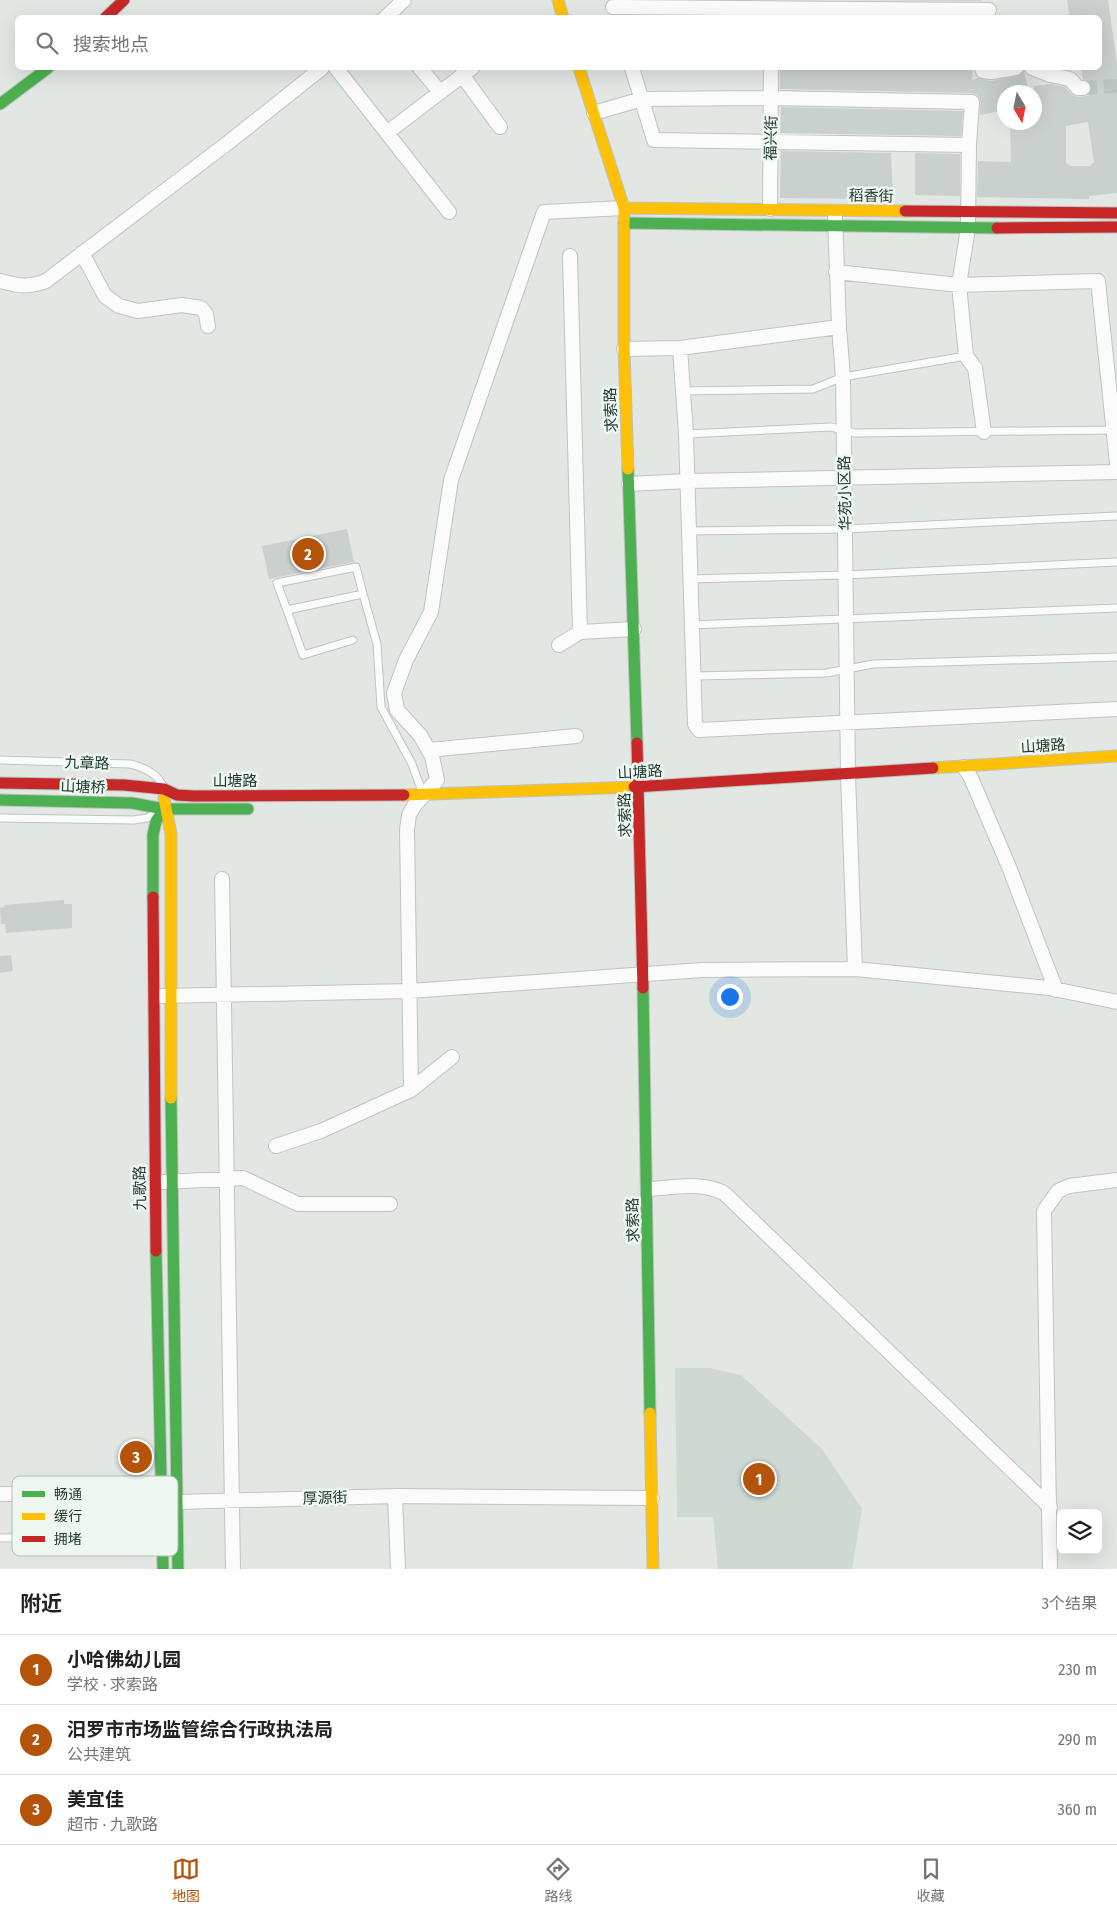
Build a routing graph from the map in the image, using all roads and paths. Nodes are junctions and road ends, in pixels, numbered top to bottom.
1 (124, 0) edge
2 (404, 0) edge
3 (558, 0) edge
4 (613, 8) edge
5 (772, 8) edge
6 (989, 10) dead end
7 (108, 15) edge
8 (387, 15) edge
9 (562, 15) edge
10 (45, 70) edge
11 (319, 70) edge
12 (338, 70) edge
13 (422, 70) edge
14 (580, 70) edge
15 (633, 70) edge
16 (771, 70) edge
17 (983, 70) edge
18 (1004, 70) edge
19 (1037, 70) edge
20 (467, 71) edge
21 (1083, 88) tunnel mouth
22 (440, 92) junction
23 (771, 98) junction
24 (642, 99) junction
25 (0, 104) edge
26 (594, 113) junction
27 (500, 127) dead end
28 (388, 132) junction
29 (771, 142) junction
30 (969, 145) junction
31 (624, 208) junction
32 (770, 209) junction
33 (835, 211) junction
34 (449, 212) dead end
35 (968, 212) junction
36 (1117, 213) edge
37 (624, 223) junction
38 (836, 226) junction
39 (1117, 227) edge
40 (968, 228) junction
41 (82, 253) junction
42 (570, 256) dead end
43 (836, 272) junction
44 (0, 281) edge
45 (960, 284) junction
46 (208, 326) dead end
47 (838, 327) junction
48 (680, 348) junction
49 (624, 349) junction
50 (966, 356) junction
51 (844, 377) junction
52 (684, 391) junction
53 (844, 430) junction
54 (1114, 430) junction
55 (984, 432) junction
56 (686, 434) junction
57 (1117, 463) edge
58 (1117, 472) edge
59 (844, 478) junction
60 (688, 481) junction
61 (629, 484) junction
62 (1117, 516) edge
63 (845, 529) junction
64 (689, 531) junction
65 (1117, 562) edge
66 (845, 575) junction
67 (691, 579) junction
68 (363, 594) junction
69 (1117, 608) edge
70 (287, 610) junction
71 (846, 619) junction
72 (692, 625) junction
73 (634, 629) junction
74 (580, 632) junction
75 (353, 640) dead end
76 (559, 645) dead end
77 (1117, 657) edge
78 (847, 668) junction
79 (694, 676) junction
80 (1117, 708) edge
81 (847, 723) junction
82 (576, 736) dead end
83 (429, 750) junction
84 (1117, 756) edge
85 (0, 760) edge
86 (970, 775) junction
87 (0, 783) edge
88 (848, 783) junction
89 (639, 787) junction
90 (164, 789) junction
91 (423, 795) junction
92 (0, 800) edge
93 (512, 803) dead end
94 (414, 806) junction
95 (344, 807) dead end
96 (164, 809) junction
97 (255, 809) dead end
98 (0, 818) edge
99 (222, 879) dead end
100 (855, 969) junction
101 (643, 974) junction
102 (1056, 990) junction
103 (410, 991) junction
104 (224, 995) junction
105 (171, 996) junction
106 (154, 997) junction
107 (1117, 1002) edge
108 (452, 1057) dead end
109 (411, 1090) junction
110 (276, 1146) dead end
111 (228, 1179) junction
112 (1117, 1180) edge
113 (155, 1182) junction
114 (171, 1182) junction
115 (648, 1189) junction
116 (390, 1204) dead end
117 (162, 1476) edge
118 (177, 1476) edge
119 (395, 1496) junction
120 (652, 1498) junction
121 (233, 1501) junction
122 (178, 1502) joint
123 (1050, 1506) junction
124 (178, 1535) joint
125 (163, 1556) edge
126 (163, 1569) edge
127 (178, 1569) edge
128 (233, 1569) edge
129 (398, 1569) edge
130 (653, 1569) edge
131 (1050, 1569) edge

1 - 7 street
2 - 8 street
3 - 9 street
4 - 5 street
5 - 6 street
10 - 25 street
11 - 41 street
12 - 28 street
13 - 22 street
14 - 26 street, 求索路
15 - 24 street
16 - 23 street, 福兴街
17 - 18 street
19 - 21 street
20 - 22 street
20 - 27 street
22 - 28 street
23 - 24 street
23 - 29 street, 福兴街
23 - 30 street
24 - 26 street
24 - 29 street
26 - 31 street, 求索路
28 - 34 street
29 - 30 street
29 - 32 street, 福兴街
30 - 35 street
31 - 32 street, 稻香街
31 - 37 street, 求索路
31 - 83 street
32 - 33 street, 稻香街
33 - 35 street, 稻香街
33 - 38 street, 华苑小区路
35 - 36 street, 稻香街
35 - 40 street
37 - 38 street
37 - 49 street, 求索路
38 - 40 street
38 - 43 street, 华苑小区路
39 - 40 street
40 - 45 street
41 - 44 street
41 - 46 street
42 - 74 street
43 - 45 street
43 - 47 street, 华苑小区路
45 - 50 street
45 - 54 street
47 - 48 street
47 - 51 street, 华苑小区路
48 - 49 street
48 - 52 street
49 - 61 street, 求索路
50 - 51 lane
50 - 55 street
51 - 52 lane
51 - 53 street, 华苑小区路
52 - 56 street
53 - 55 lane
53 - 56 lane
53 - 59 street, 华苑小区路
54 - 55 lane
54 - 57 street
56 - 60 street
58 - 59 street
59 - 60 street
59 - 63 street, 华苑小区路
60 - 61 street
60 - 64 street
61 - 73 street, 求索路
62 - 63 lane
63 - 64 lane
63 - 66 street, 华苑小区路
64 - 67 street
65 - 66 lane
66 - 67 lane
66 - 71 street, 华苑小区路
67 - 72 street
68 - 70 lane
68 - 70 lane
68 - 91 lane
69 - 71 lane
70 - 75 lane
71 - 72 lane
71 - 78 street, 华苑小区路
72 - 79 street
73 - 74 street
73 - 89 street, 求索路
74 - 76 street
77 - 78 lane
78 - 79 lane
78 - 81 street, 华苑小区路
79 - 81 street
80 - 81 street
81 - 88 street, 华苑小区路
82 - 83 street
83 - 91 street
84 - 86 street, 山塘路
85 - 90 lane, 九章路
86 - 88 street, 山塘路
86 - 102 street
87 - 90 street, 山塘桥
88 - 89 street, 山塘路
88 - 100 street, 华苑小区路
89 - 91 street, 山塘路
89 - 101 street, 求索路
90 - 91 street, 山塘路
90 - 96 street, 九歌路
91 - 94 street
92 - 96 street, 山塘桥
93 - 94 street
94 - 95 street
94 - 103 street
96 - 97 street, 山塘路
96 - 98 lane
96 - 105 street, 九歌路
96 - 106 street, 九歌路
99 - 104 street
100 - 101 street
100 - 102 street
101 - 103 street
101 - 115 street, 求索路
102 - 107 street
103 - 104 street
103 - 109 street
104 - 105 street
104 - 111 street
105 - 106 street
105 - 114 street, 九歌路
106 - 113 street, 九歌路
108 - 109 street
109 - 110 street
111 - 114 street
111 - 116 street
111 - 121 street
112 - 123 street
113 - 114 street
113 - 117 street, 九歌路
114 - 118 street, 九歌路
115 - 120 street, 求索路
115 - 123 street
119 - 120 street, 厚源街
119 - 121 street, 厚源街
119 - 129 street
120 - 130 street, 求索路
121 - 122 street, 厚源街
121 - 128 street
122 - 124 street, 九歌路
123 - 131 street
124 - 127 street, 九歌路
125 - 126 street, 九歌路

